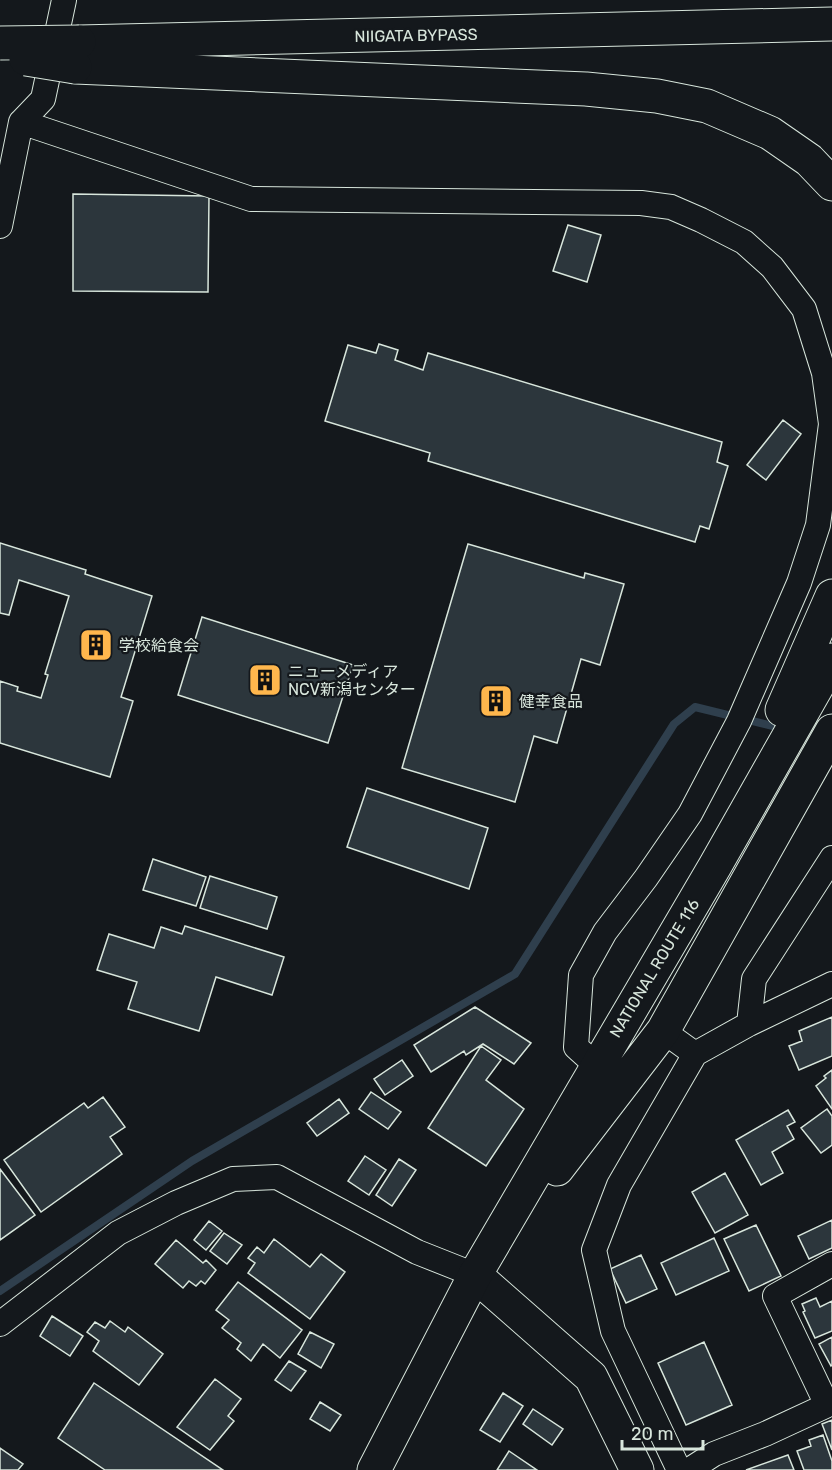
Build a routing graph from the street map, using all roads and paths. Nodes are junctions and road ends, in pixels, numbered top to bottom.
1 (64, 0) edge
2 (832, 24) edge
3 (0, 44) edge
4 (77, 54) junction
5 (0, 55) edge
6 (21, 122) junction
7 (832, 184) edge
8 (0, 226) edge
9 (832, 596) edge
10 (832, 660) edge
11 (830, 735) edge
12 (832, 858) edge
13 (715, 866) junction
14 (832, 984) edge
15 (749, 1024) junction
16 (663, 1031) junction
17 (696, 1054) junction
18 (597, 1066) junction
19 (832, 1264) edge
20 (475, 1275) junction
21 (0, 1324) edge
22 (829, 1404) edge
23 (374, 1470) edge
24 (637, 1470) edge
25 (679, 1470) edge
26 (688, 1470) edge

1 - 6 street
2 - 4 main road, NIIGATA BYPASS
3 - 4 main road, NIIGATA BYPASS, bridge
4 - 5 main road, bridge
4 - 7 main road
6 - 8 street
6 - 18 street
9 - 13 main road
10 - 13 main road, NATIONAL ROUTE 116
11 - 16 main road, NATIONAL ROUTE 116
12 - 15 street
13 - 18 main road, NATIONAL ROUTE 116
14 - 15 street
15 - 17 street
16 - 17 street
16 - 20 main road, NATIONAL ROUTE 116
17 - 25 street
18 - 20 main road, NATIONAL ROUTE 116
19 - 22 street
20 - 21 street
20 - 23 main road, NATIONAL ROUTE 116
20 - 24 main road
22 - 26 street

